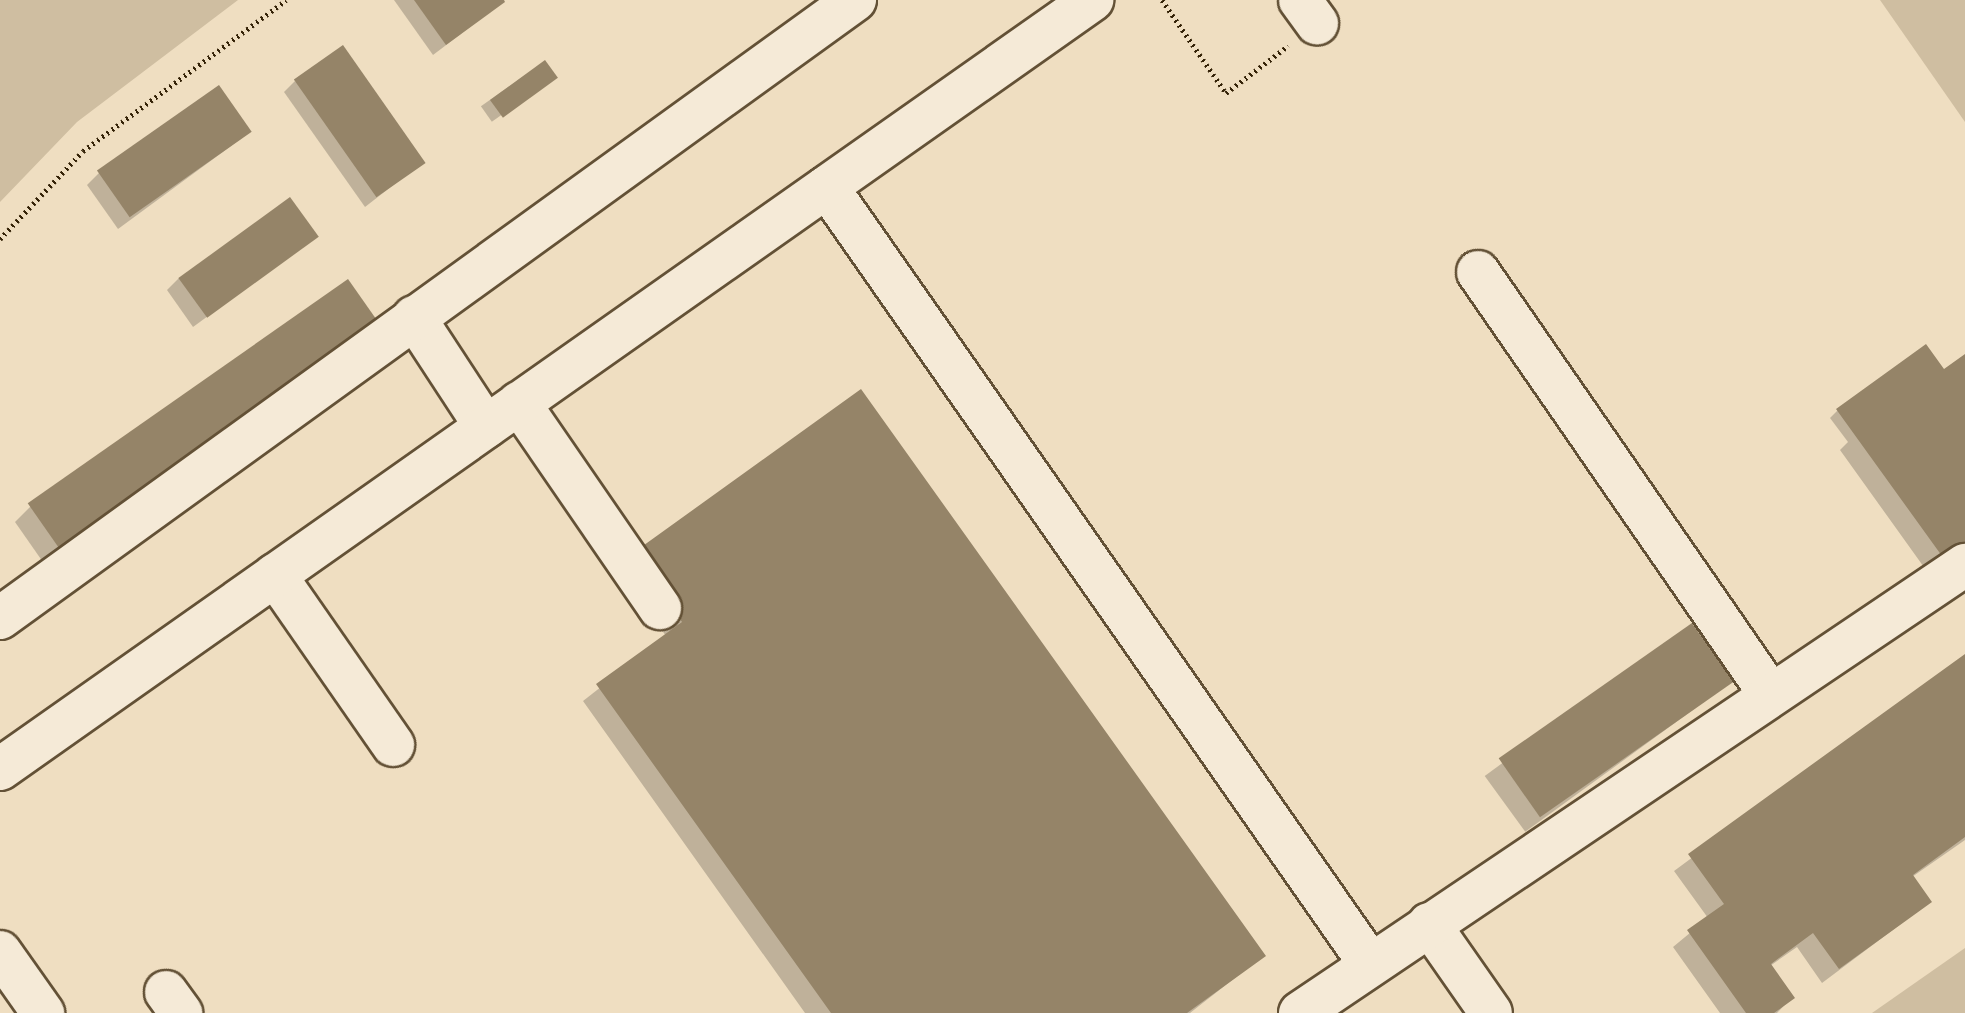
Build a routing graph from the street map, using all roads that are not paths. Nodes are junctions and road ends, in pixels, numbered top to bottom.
1 (855, 0) edge
2 (1092, 0) edge
3 (827, 187) junction
4 (1478, 272) dead end
5 (414, 317) junction
6 (502, 415) junction
7 (1965, 565) edge
8 (275, 575) junction
9 (660, 608) dead end
10 (0, 618) edge
11 (1770, 694) junction
12 (393, 745) dead end
13 (4, 757) edge
14 (1429, 924) junction
15 (0, 952) edge
16 (1370, 964) junction
17 (43, 1013) edge
18 (1300, 1013) edge
19 (1491, 1013) edge

1 - 5 lane
2 - 3 lane
3 - 6 lane
3 - 16 lane
4 - 11 lane
5 - 6 lane
5 - 10 lane
6 - 8 lane
6 - 9 lane
7 - 11 lane
8 - 12 lane
8 - 13 lane
11 - 14 lane
14 - 16 lane
14 - 19 lane
15 - 17 lane
16 - 18 lane

